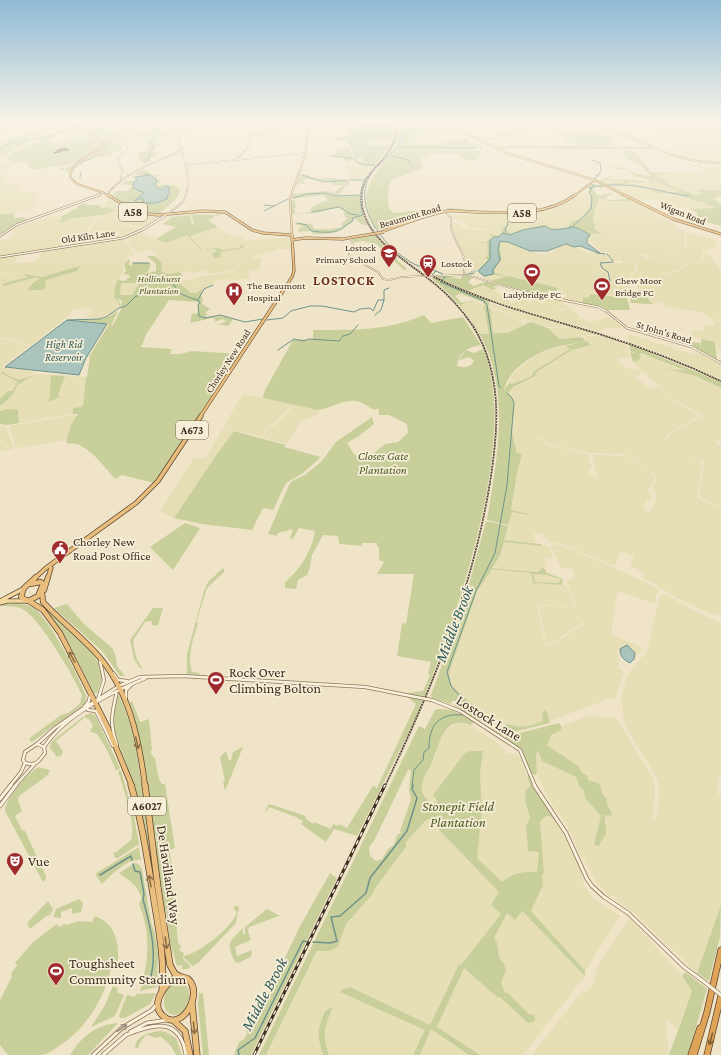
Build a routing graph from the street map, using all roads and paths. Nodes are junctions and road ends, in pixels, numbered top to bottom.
1 (71, 169) edge
2 (121, 169) edge
3 (140, 169) edge
4 (186, 169) edge
5 (301, 169) edge
6 (560, 169) edge
7 (123, 179) junction
8 (595, 181) junction
9 (106, 193) junction
10 (445, 212) junction
11 (166, 214) junction
12 (720, 234) edge
13 (292, 235) junction
14 (0, 236) edge
15 (349, 238) junction
16 (292, 242) junction
17 (0, 257) edge
18 (464, 274) junction
19 (721, 363) edge
20 (58, 559) junction
21 (50, 570) junction
22 (42, 571) junction
23 (30, 584) junction
24 (43, 586) junction
25 (24, 588) junction
26 (42, 591) junction
27 (27, 600) junction
28 (0, 602) edge
29 (46, 605) junction
30 (98, 655) junction
31 (110, 669) junction
32 (149, 677) junction
33 (130, 680) junction
34 (136, 682) junction
35 (118, 689) junction
36 (91, 691) junction
37 (96, 701) junction
38 (127, 706) junction
39 (83, 710) junction
40 (36, 744) junction
41 (44, 747) junction
42 (120, 754) junction
43 (25, 763) junction
44 (35, 765) junction
45 (0, 800) edge
46 (0, 806) edge
47 (721, 950) edge
48 (179, 976) junction
49 (161, 993) junction
50 (721, 996) edge
51 (192, 1000) junction
52 (707, 1012) junction
53 (171, 1020) junction
54 (126, 1035) junction
55 (93, 1055) edge
56 (103, 1055) edge
57 (186, 1055) edge
58 (190, 1055) edge
59 (197, 1055) edge
60 (691, 1055) edge
61 (694, 1055) edge
62 (707, 1055) edge

1 - 9 highway, A58
2 - 7 street
3 - 7 main road
4 - 11 street, Old Kiln Lane
5 - 13 main road, Chorley New Road / A673
6 - 8 main road, Wigan Road
7 - 9 main road
8 - 10 highway, Beaumont Road / A58
8 - 12 highway, Wigan Road
9 - 11 highway, A58
9 - 14 main road
10 - 15 highway, Beaumont Road / A58, bridge
10 - 18 street
11 - 13 highway, A58
11 - 17 main road, Old Kiln Lane
13 - 15 highway, Beaumont Road / A58
13 - 16 highway, Chorley New Road / A673
15 - 16 highway, Beaumont Road / A58
15 - 18 street, bridge
16 - 20 highway, Chorley New Road / A673
18 - 19 street, St John's Road
20 - 21 highway, Chorley New Road / A673
20 - 22 highway, Chorley New Road / A673
21 - 22 highway
21 - 24 highway, Chorley New Road / A673
21 - 29 highway, A673
22 - 23 highway, Chorley New Road / A673
23 - 24 highway
23 - 25 highway, A673
24 - 26 highway, A673
25 - 27 highway
25 - 28 main road, A673
26 - 27 highway
26 - 29 highway
27 - 28 main road, A673
36 -> 27 highway, A6027
29 - 30 highway, De Havilland Way / A6027
30 - 31 highway, De Havilland Way / A6027
30 - 37 street
31 - 33 street
31 - 35 highway, De Havilland Way / A6027
32 - 33 street, Lostock Lane
32 - 34 street, Lostock Lane
32 - 50 street, Lostock Lane, bridge
33 - 35 street, Lostock Lane
34 - 35 street, Lostock Lane
34 - 38 street
35 - 37 street
35 - 37 street
35 - 38 highway, De Havilland Way / A6027
35 - 42 street
36 - 37 highway, A6027
36 - 39 street
37 - 39 street
37 - 42 highway, De Havilland Way / A6027
38 -> 48 highway, De Havilland Way / A6027
39 - 40 street
39 - 41 street
39 - 42 street
40 - 41 street
40 - 43 street
41 - 44 street
49 -> 42 highway, De Havilland Way / A6027
43 - 44 street
43 - 45 street
44 - 46 street
47 - 52 highway
48 - 49 highway
48 - 51 highway, A6027
49 - 53 highway, A6027
55 -> 49 street
50 -> 62 highway
51 - 53 highway
51 -> 59 highway, A6027
52 - 60 highway
52 - 61 highway
53 - 54 street
53 - 58 highway, A6027
54 - 56 street
54 - 57 street

